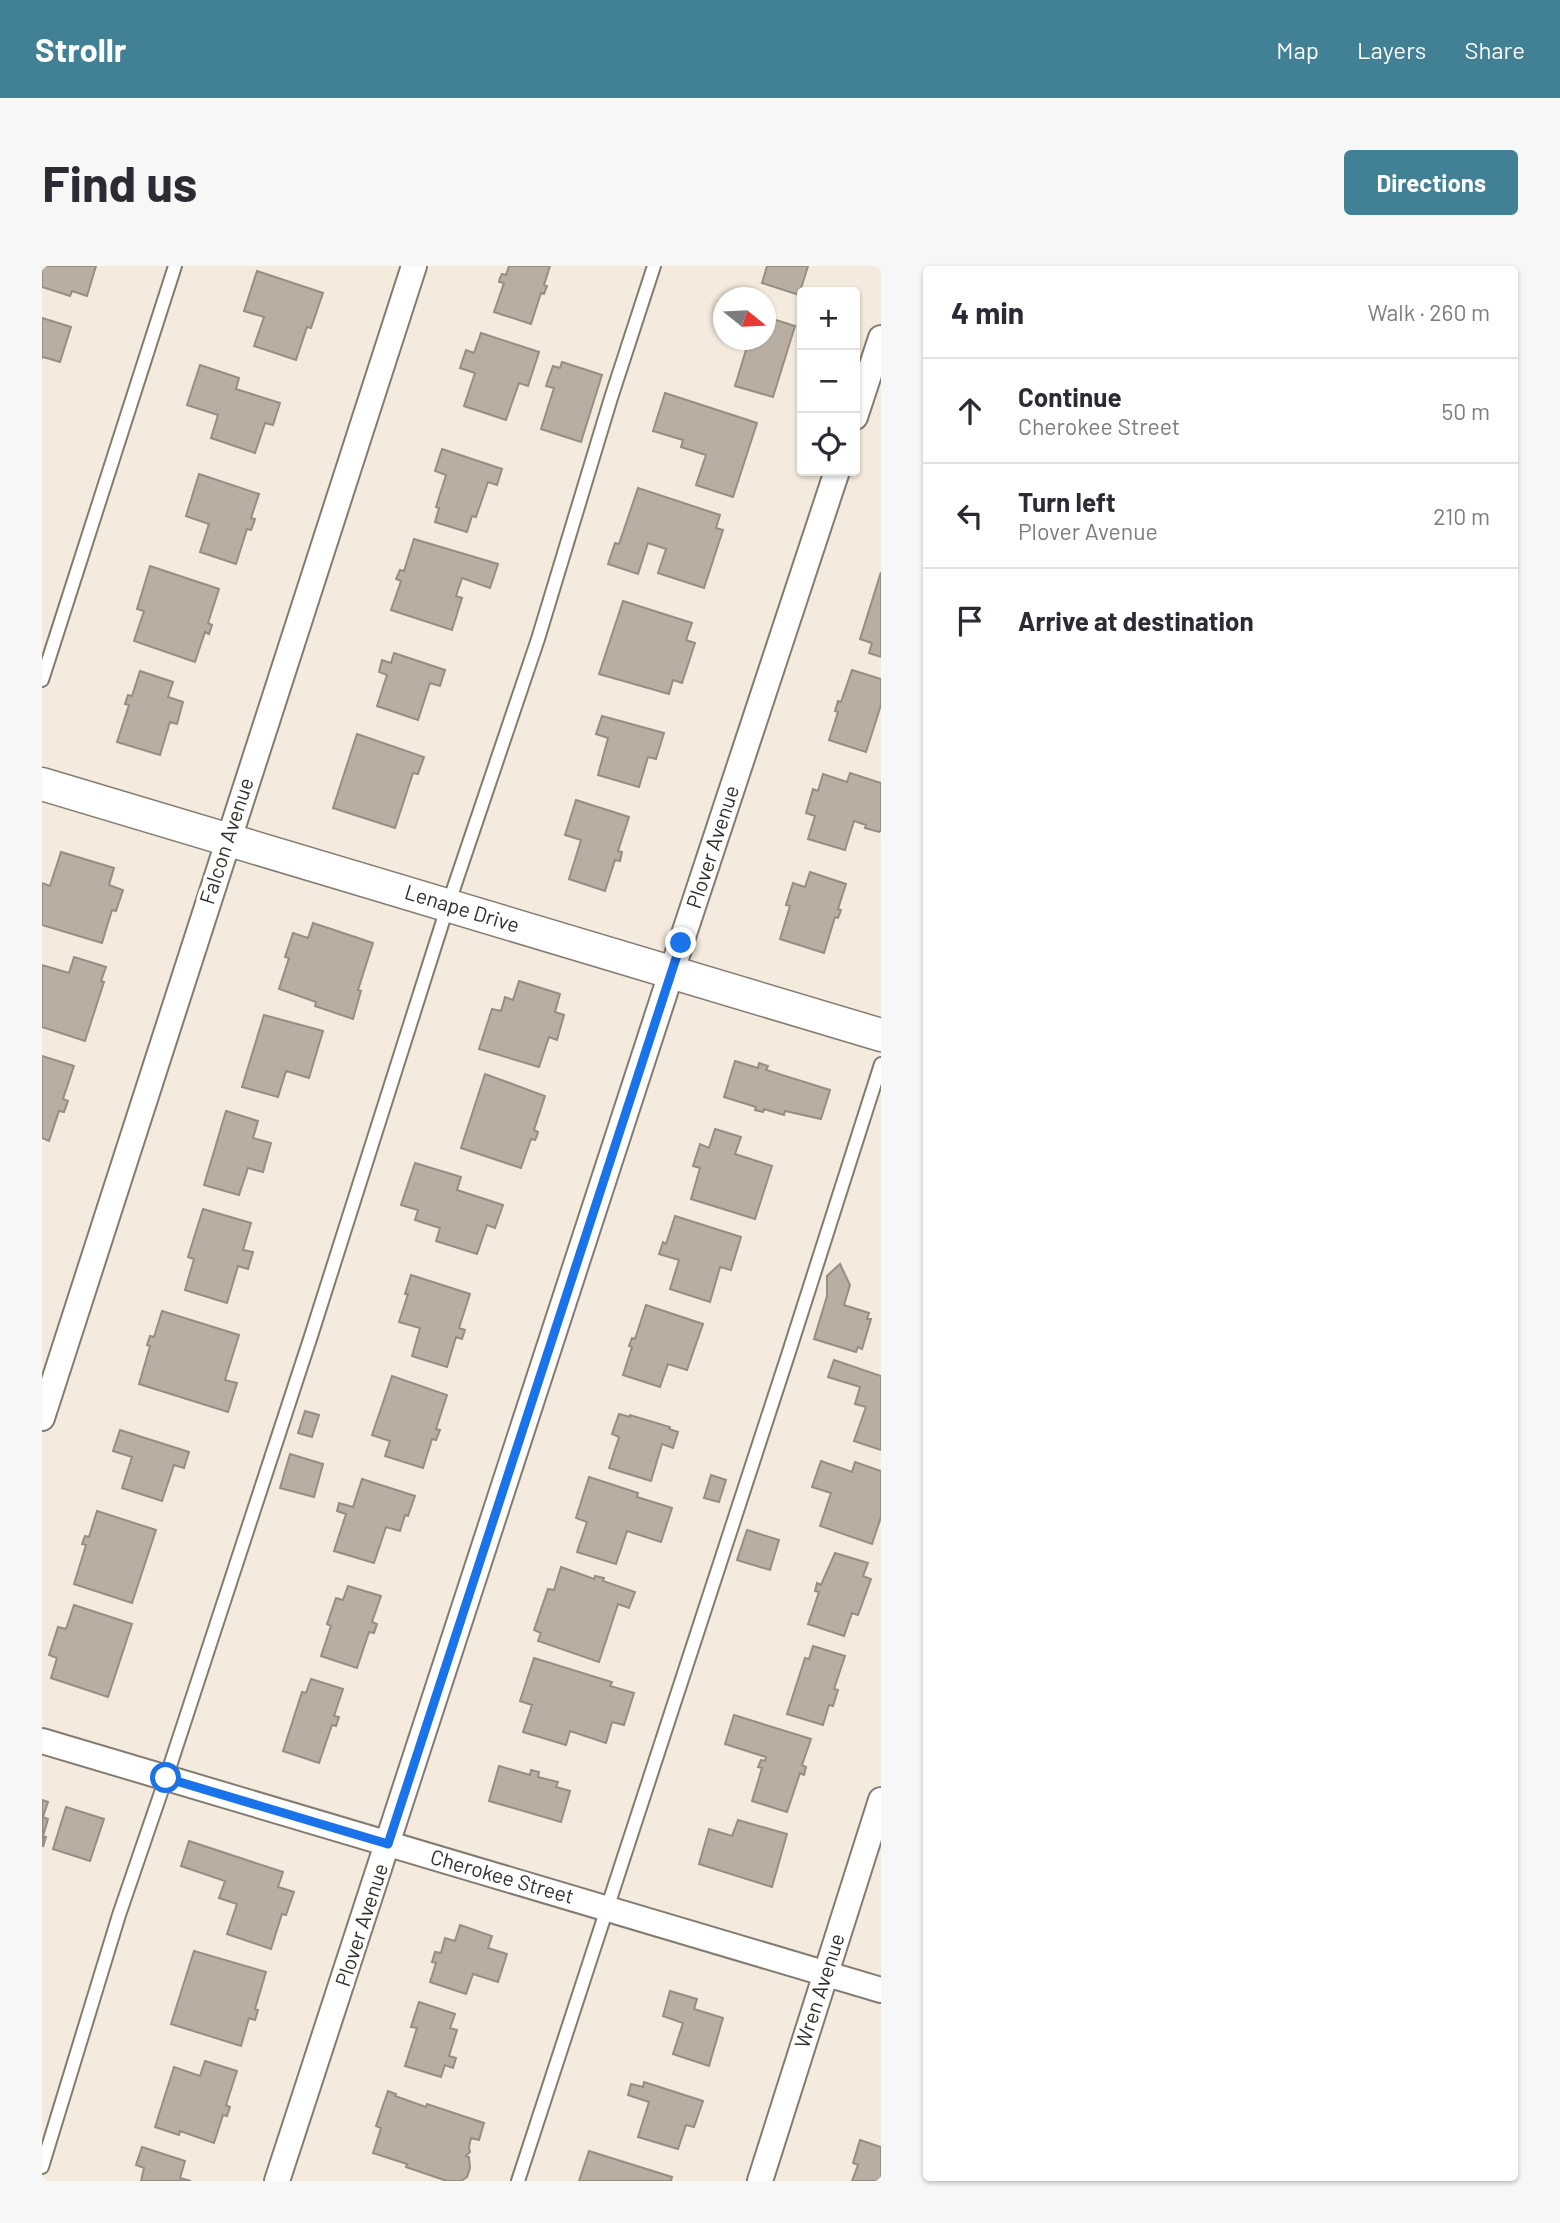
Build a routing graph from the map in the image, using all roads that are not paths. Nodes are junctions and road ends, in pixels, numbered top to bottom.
1 (175, 266) edge
2 (414, 266) edge
3 (654, 266) edge
4 (881, 338) edge
5 (856, 413) edge
6 (835, 476) edge
7 (42, 680) edge
8 (42, 784) edge
9 (228, 839) junction
10 (447, 905) junction
11 (671, 971) junction
12 (881, 1035) edge
13 (881, 1064) edge
14 (42, 1418) edge
15 (42, 1741) edge
16 (166, 1778) junction
17 (881, 1800) edge
18 (388, 1844) junction
19 (606, 1908) junction
20 (825, 1973) junction
21 (881, 1990) edge
22 (42, 2167) edge
23 (277, 2181) edge
24 (517, 2181) edge
25 (760, 2181) edge

1 - 7 lane
2 - 9 street, Falcon Avenue
3 - 10 lane
4 - 5 street
6 - 11 street, Plover Avenue
8 - 9 street, Lenape Drive
9 - 10 street, Lenape Drive
9 - 14 street, Falcon Avenue
10 - 11 street, Lenape Drive
10 - 16 lane
11 - 12 street, Lenape Drive
11 - 18 street, Plover Avenue
13 - 19 lane
15 - 16 street, Cherokee Street
16 - 18 street, Cherokee Street
16 - 22 lane
17 - 20 street, Wren Avenue
18 - 19 street, Cherokee Street
18 - 23 street, Plover Avenue
19 - 20 street, Cherokee Street
19 - 24 lane
20 - 21 street, Cherokee Street
20 - 25 street, Wren Avenue

